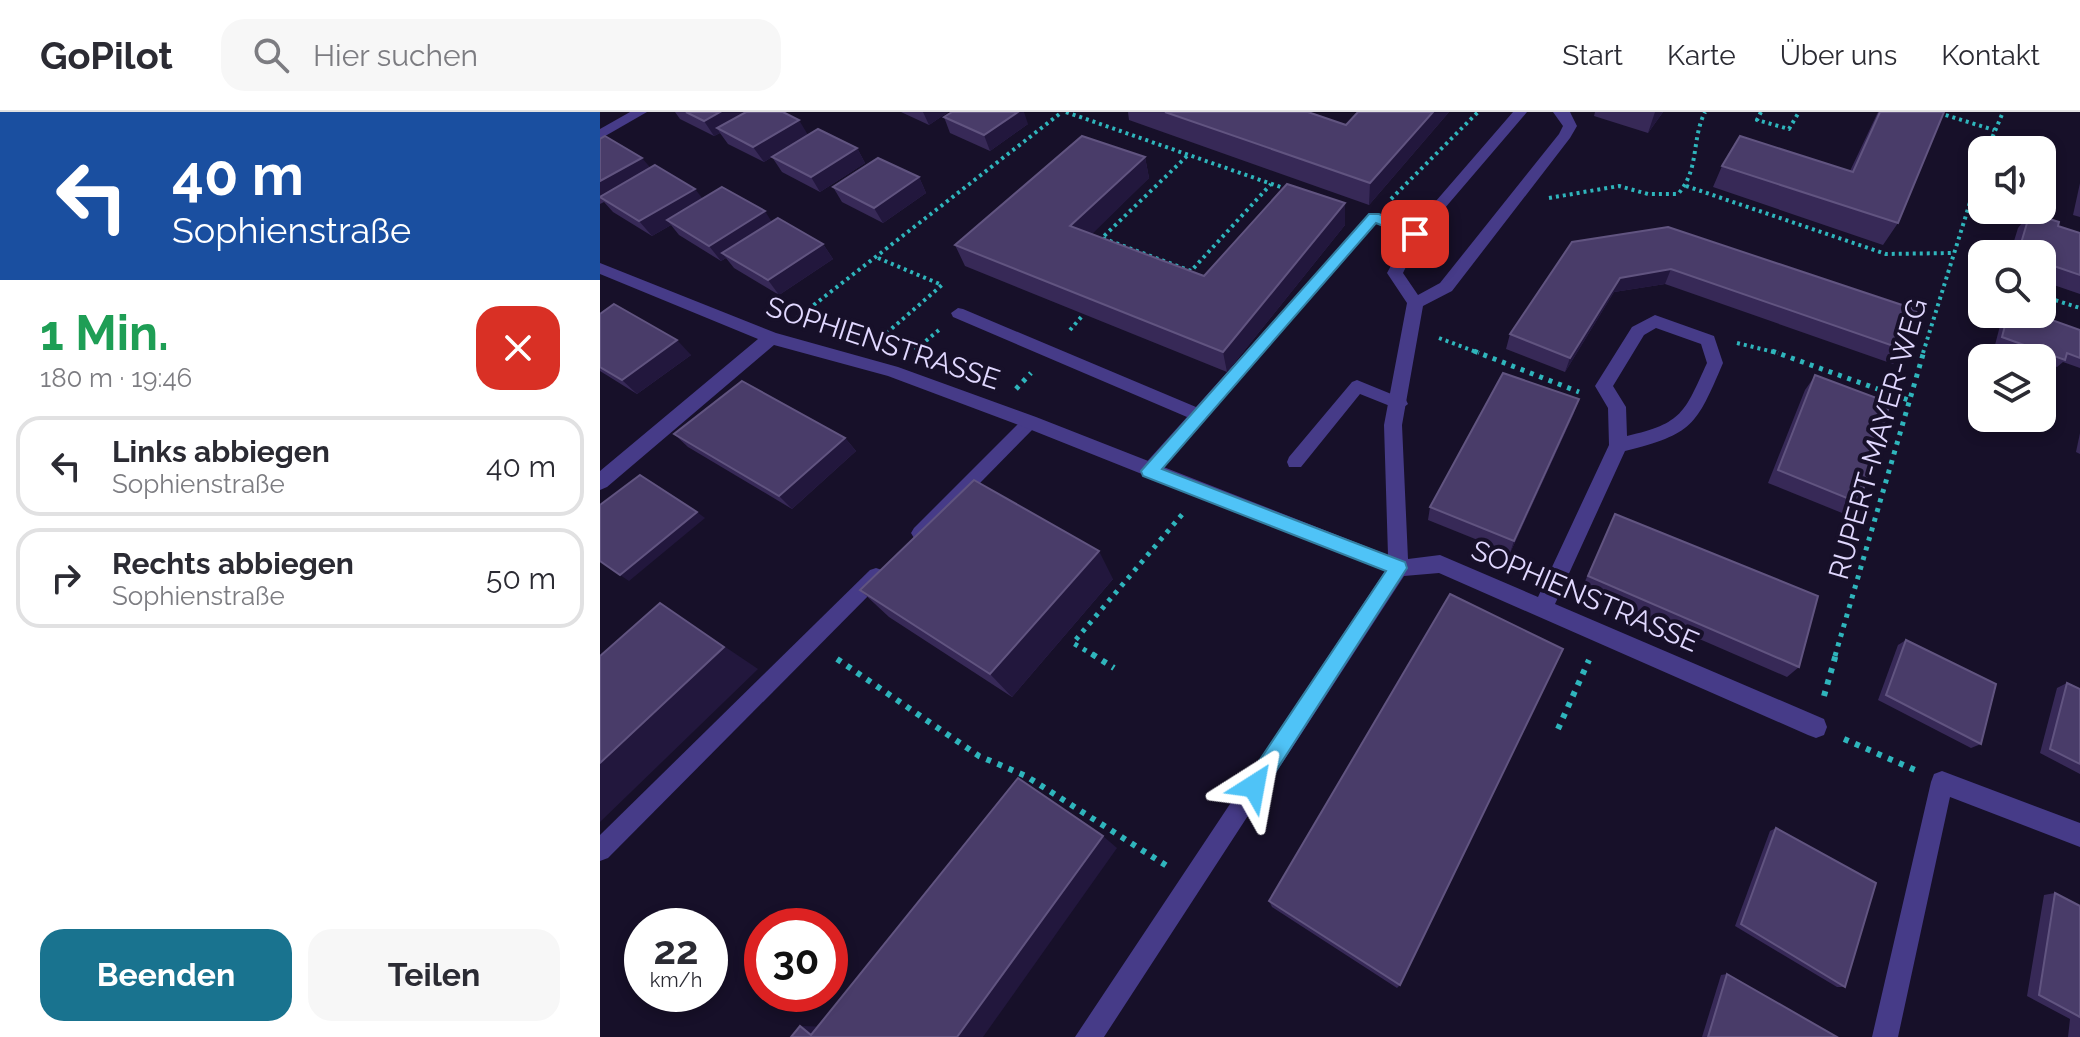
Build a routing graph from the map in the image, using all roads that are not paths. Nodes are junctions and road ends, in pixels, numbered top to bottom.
1 (640, 112) edge
2 (1520, 112) edge
3 (1560, 112) edge
4 (600, 135) edge
5 (1415, 234) junction
6 (600, 268) edge
7 (1415, 303) junction
8 (958, 313) dead end
9 (771, 338) junction
10 (1400, 404) junction
11 (1198, 415) junction
12 (1030, 422) junction
13 (1618, 445) junction
14 (1295, 462) dead end
15 (1149, 471) junction
16 (600, 482) edge
17 (908, 544) edge
18 (887, 566) edge
19 (1398, 568) junction
20 (1543, 608) junction
21 (1816, 727) road end
22 (2080, 835) edge
23 (600, 850) edge
24 (1088, 1037) edge
25 (1885, 1037) edge

1 - 4 street
2 - 5 street
3 - 7 street
5 - 7 street
5 - 11 lane
6 - 9 street, SOPHIENSTRASSE
7 - 10 street
8 - 11 lane
9 - 12 street, SOPHIENSTRASSE
9 - 16 street
10 - 14 lane
10 - 19 street
11 - 15 lane
12 - 15 street, SOPHIENSTRASSE
12 - 17 lane
13 - 13 street
13 - 20 street
15 - 19 street, SOPHIENSTRASSE
18 - 23 lane
19 - 20 street, SOPHIENSTRASSE
19 - 24 street
20 - 21 street, SOPHIENSTRASSE
22 - 25 street

